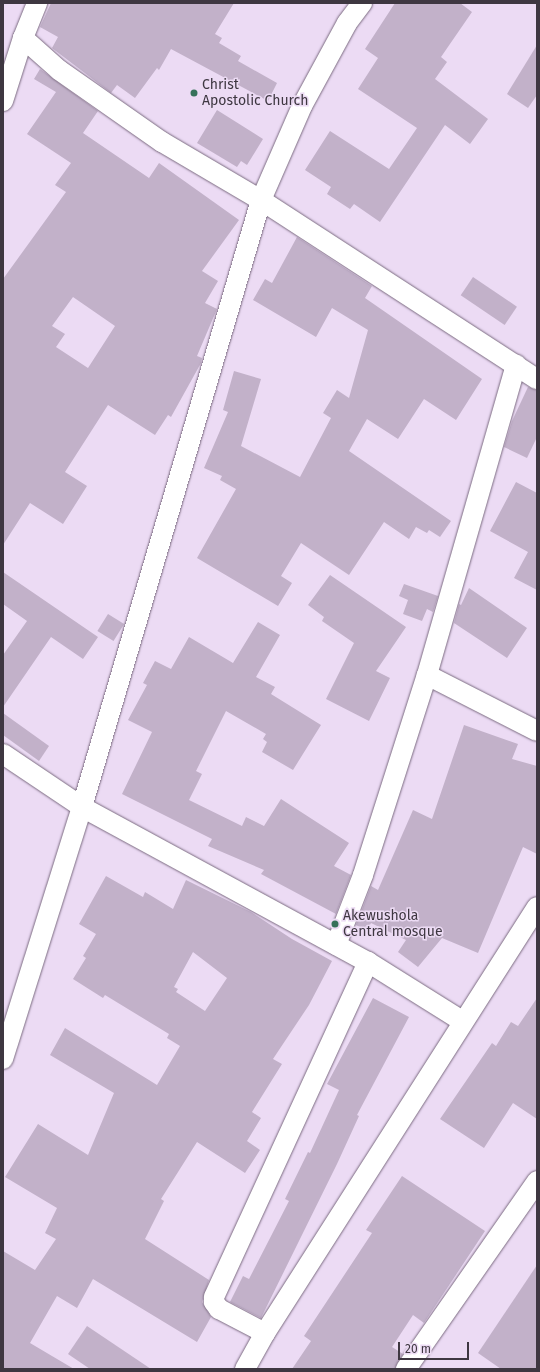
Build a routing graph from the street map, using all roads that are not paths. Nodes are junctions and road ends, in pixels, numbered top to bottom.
1 (37, 3) edge
2 (362, 3) edge
3 (22, 38) junction
4 (3, 101) edge
5 (261, 200) junction
6 (516, 365) junction
7 (537, 379) edge
8 (427, 674) junction
9 (537, 731) edge
10 (3, 754) edge
11 (82, 807) junction
12 (537, 907) edge
13 (336, 945) junction
14 (368, 962) junction
15 (462, 1021) junction
16 (3, 1059) edge
17 (537, 1180) edge
18 (266, 1333) junction
19 (245, 1369) edge
20 (406, 1369) edge

1 - 3 street
2 - 5 street
3 - 4 street
3 - 5 street
5 - 6 street
5 - 11 street
6 - 7 street
6 - 8 street
8 - 9 street
8 - 13 street
10 - 11 street
11 - 13 street
11 - 16 street
12 - 15 street
13 - 14 street
14 - 15 street
14 - 18 street
15 - 18 street
17 - 20 street
18 - 19 street

